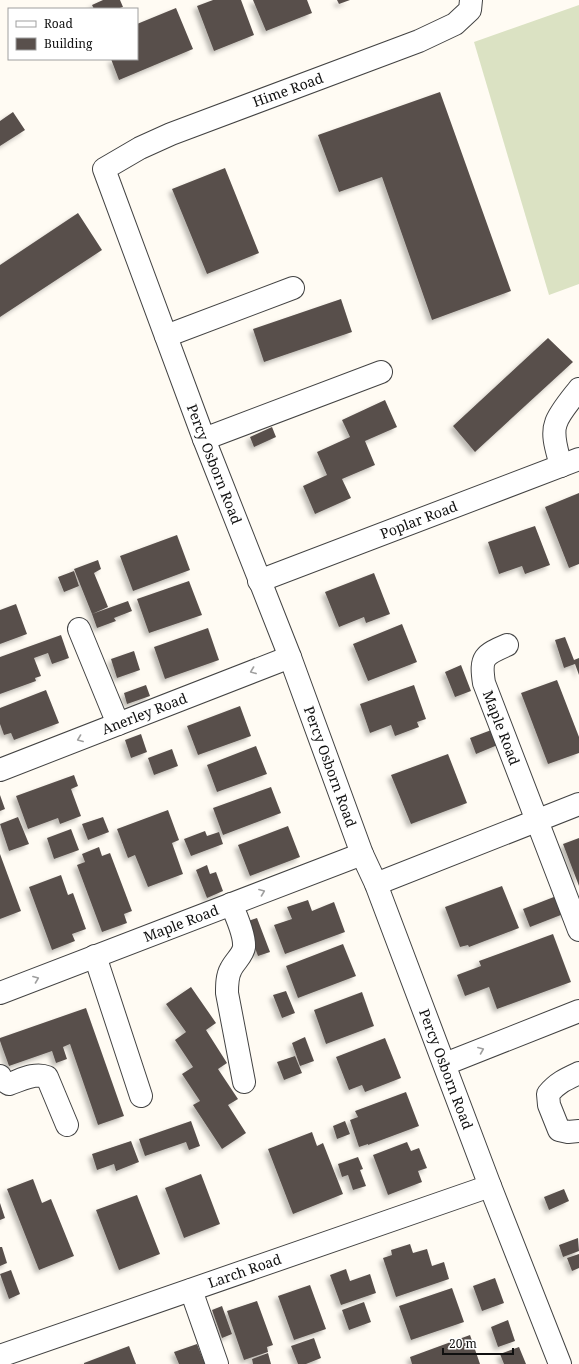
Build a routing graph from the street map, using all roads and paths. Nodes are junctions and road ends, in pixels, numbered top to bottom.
1 (470, 5) edge
2 (104, 168) joint
3 (293, 288) dead end
4 (166, 336) junction
5 (381, 372) dead end
6 (579, 389) edge
7 (204, 439) junction
8 (570, 463) edge
9 (259, 581) junction
10 (79, 629) dead end
11 (507, 645) dead end
12 (290, 657) junction
13 (118, 724) junction
14 (0, 770) edge
15 (579, 804) edge
16 (538, 820) junction
17 (362, 854) junction
18 (376, 884) junction
19 (232, 904) junction
20 (579, 930) edge
21 (95, 956) junction
22 (0, 993) edge
23 (579, 1011) edge
24 (445, 1064) junction
25 (579, 1074) edge
26 (0, 1076) edge
27 (244, 1082) dead end
28 (141, 1096) dead end
29 (67, 1125) dead end
30 (579, 1131) edge
31 (490, 1186) junction
32 (191, 1290) junction
33 (0, 1356) edge
34 (217, 1364) edge
35 (560, 1364) edge

1 - 2 street, Hime Road
2 - 4 street, Percy Osborn Road
3 - 4 street
4 - 7 street, Percy Osborn Road
5 - 7 street
6 - 8 street
7 - 9 street, Percy Osborn Road
8 - 9 street, Poplar Road
9 - 12 street, Percy Osborn Road
10 - 13 street
11 - 16 street, Maple Road
12 -> 13 street, Anerley Road
12 - 17 street, Percy Osborn Road
13 -> 14 street, Anerley Road
15 - 16 street
16 - 18 street
16 - 20 street, Maple Road
17 - 18 street, Percy Osborn Road
19 -> 17 street, Maple Road
18 - 24 street, Percy Osborn Road
19 - 21 street, Maple Road
19 - 27 street
22 -> 21 street, Maple Road
21 - 28 street
24 -> 23 street
24 - 31 street, Percy Osborn Road
25 - 30 street
26 - 29 street
31 - 32 street, Larch Road
31 - 35 street, Percy Osborn Road
32 - 33 street, Larch Road
32 - 34 street

